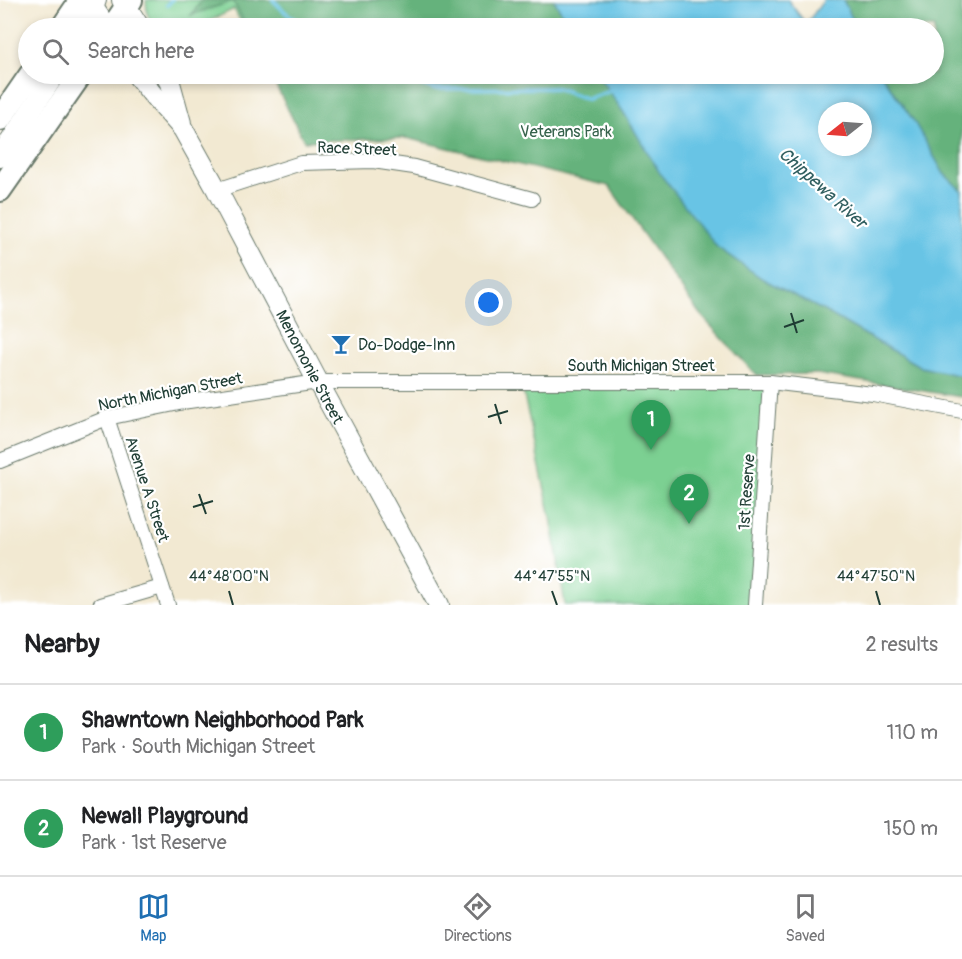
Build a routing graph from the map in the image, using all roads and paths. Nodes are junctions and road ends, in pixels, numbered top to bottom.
1 (106, 2) edge
2 (79, 18) edge
3 (92, 18) edge
4 (108, 18) edge
5 (127, 18) edge
6 (24, 84) edge
7 (48, 84) edge
8 (74, 84) edge
9 (144, 84) edge
10 (170, 84) edge
11 (0, 119) edge
12 (183, 129) junction
13 (0, 157) edge
14 (0, 190) edge
15 (217, 190) junction
16 (532, 199) dead end
17 (318, 382) junction
18 (770, 382) junction
19 (962, 411) edge
20 (107, 418) junction
21 (0, 460) edge
22 (162, 587) junction
23 (100, 605) edge
24 (168, 605) edge
25 (439, 605) edge
26 (754, 605) edge

1 - 2 main road
1 - 3 main road
1 - 4 main road
1 - 5 main road
6 - 11 main road
7 - 13 main road
8 - 14 main road
9 - 12 main road, Menomonie Street
10 - 12 main road, Menomonie Street
12 - 15 main road, Menomonie Street
15 - 16 street, Race Street
15 - 17 main road, Menomonie Street
17 - 18 street, South Michigan Street
17 - 20 street, North Michigan Street
17 - 25 main road, Menomonie Street
18 - 19 street, South Michigan Street
18 - 26 street, 1st Reserve
20 - 21 street, North Michigan Street
20 - 22 street, Avenue A Street
22 - 23 street
22 - 24 street, Avenue A Street

